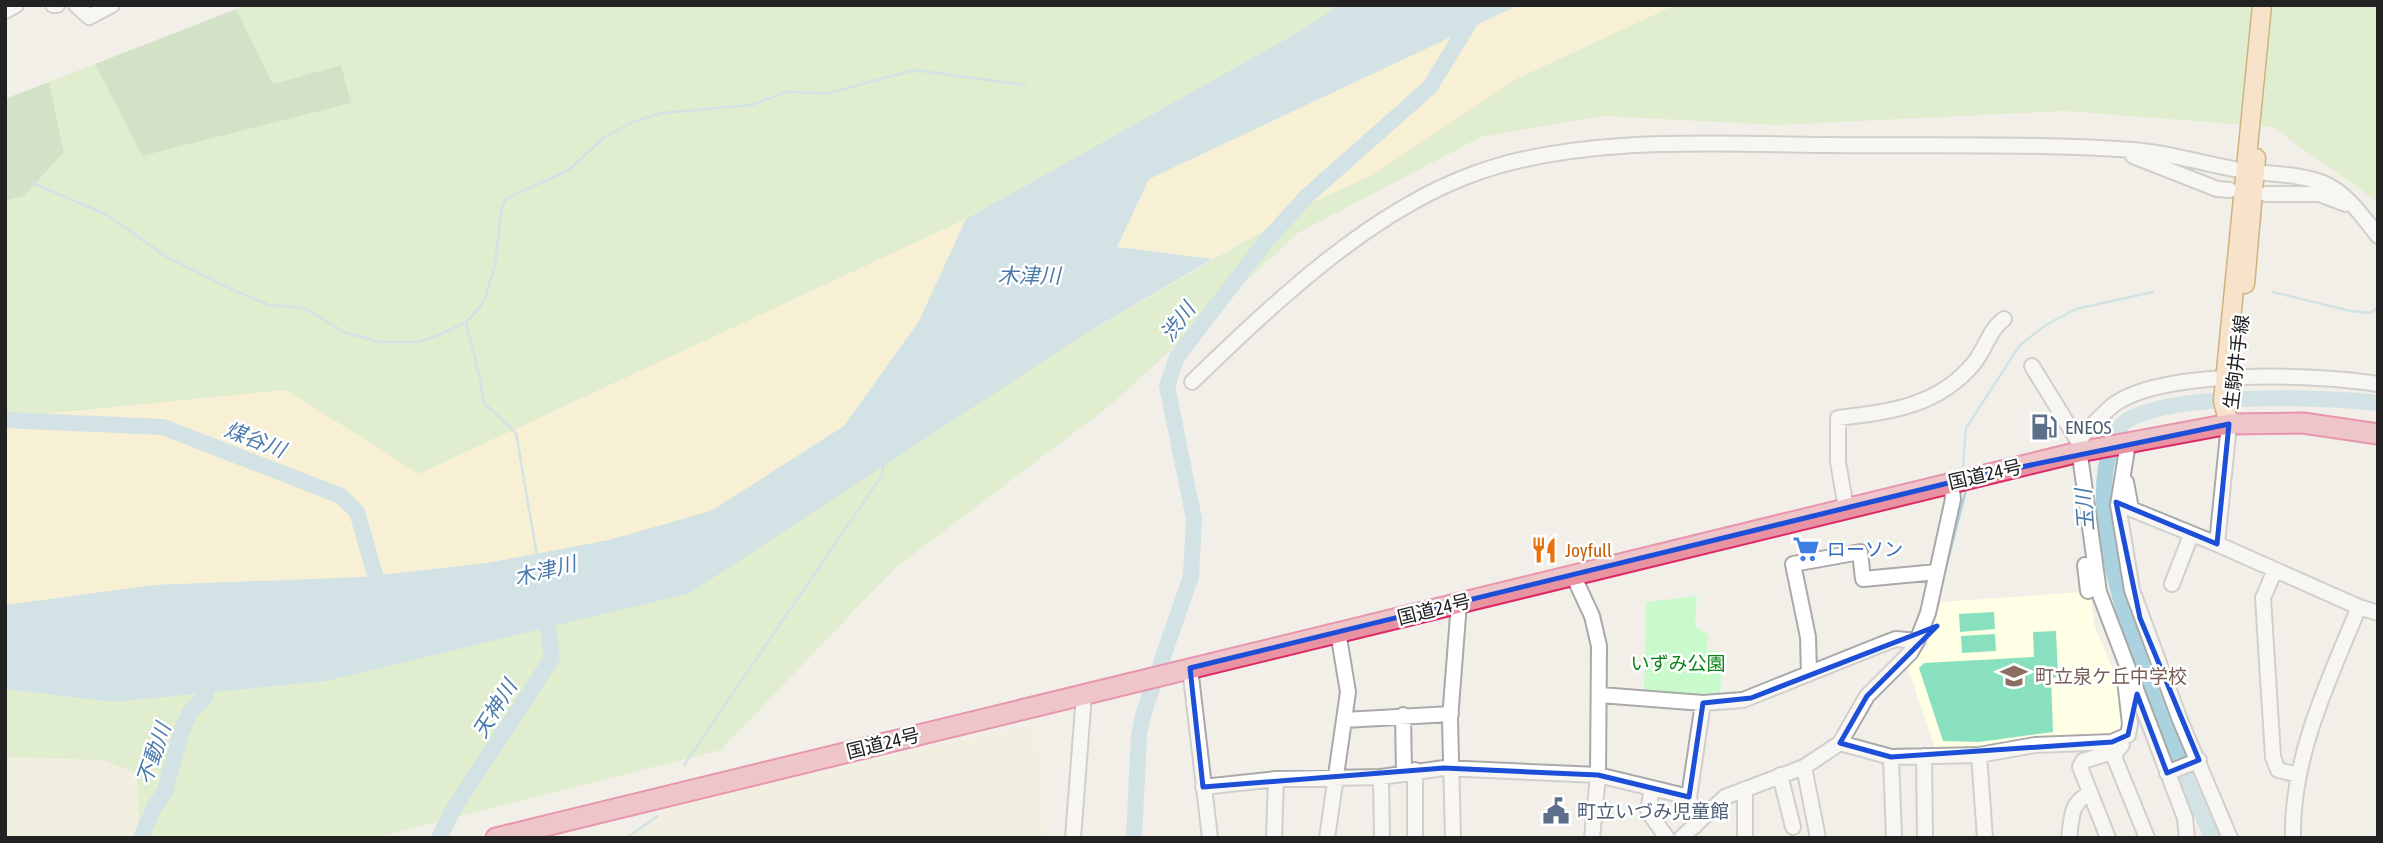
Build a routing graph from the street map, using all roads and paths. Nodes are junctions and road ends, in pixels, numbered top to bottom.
1 (16, 5) edge
2 (76, 5) edge
3 (112, 5) edge
4 (2262, 5) edge
5 (2272, 5) edge
6 (5, 11) edge
7 (2122, 150) junction
8 (2251, 163) junction
9 (2230, 190) dead end
10 (2266, 194) dead end
11 (2351, 204) junction
12 (2378, 236) edge
13 (2004, 319) dead end
14 (2032, 366) dead end
15 (2230, 381) junction
16 (1192, 382) dead end
17 (2378, 384) edge
18 (2229, 424) junction
19 (2378, 434) edge
20 (2127, 443) junction
21 (2083, 453) junction
22 (2124, 467) junction
23 (1951, 482) junction
24 (1846, 508) junction
25 (2191, 535) junction
26 (2217, 544) junction
27 (2275, 570) junction
28 (1937, 572) junction
29 (1573, 575) junction
30 (2172, 584) dead end
31 (2088, 591) dead end
32 (1459, 603) junction
33 (2359, 607) junction
34 (2378, 613) edge
35 (1338, 632) junction
36 (1917, 641) junction
37 (1190, 668) junction
38 (2128, 670) junction
39 (1809, 674) junction
40 (1084, 695) junction
41 (1600, 695) junction
42 (1703, 703) junction
43 (1451, 714) junction
44 (1403, 715) junction
45 (1343, 720) junction
46 (2128, 735) junction
47 (1840, 743) junction
48 (2116, 751) junction
49 (1979, 755) junction
50 (1924, 756) junction
51 (1891, 757) junction
52 (2199, 760) junction
53 (1804, 766) junction
54 (1451, 769) junction
55 (1409, 771) junction
56 (2167, 773) junction
57 (1598, 775) junction
58 (1780, 775) junction
59 (2299, 775) junction
60 (1381, 777) junction
61 (1276, 779) junction
62 (1335, 779) junction
63 (1203, 787) junction
64 (1652, 788) junction
65 (1745, 789) junction
66 (2090, 793) junction
67 (1689, 797) junction
68 (1695, 826) junction
69 (1793, 827) dead end
70 (496, 838) edge
71 (1073, 838) edge
72 (1210, 838) edge
73 (1274, 838) edge
74 (1327, 838) edge
75 (1382, 838) edge
76 (1415, 838) edge
77 (1453, 838) edge
78 (1592, 838) edge
79 (1667, 838) edge
80 (1681, 838) edge
81 (1745, 838) edge
82 (1818, 838) edge
83 (1894, 838) edge
84 (1925, 838) edge
85 (1984, 838) edge
86 (2069, 838) edge
87 (2108, 838) edge
88 (2147, 838) edge
89 (2187, 838) edge
90 (2230, 838) edge
91 (2293, 838) edge

1 - 6 street
2 - 3 street
4 - 8 main road, 生駒井手線
5 - 8 main road, 生駒井手線
7 - 8 street
7 - 9 street
7 - 16 street
8 - 11 street
8 - 15 main road, 生駒井手線
10 - 11 street
11 - 12 street
13 - 24 street
14 - 21 street
15 - 17 street
15 - 18 main road, 生駒井手線
15 - 21 street
18 - 19 highway, 国道24号
18 - 20 highway, 国道24号
18 - 26 street
20 - 21 highway, 国道24号
20 - 22 street
21 - 23 highway, 国道24号
21 - 31 street
21 - 38 street
22 - 25 street
22 - 52 street
23 - 24 highway, 国道24号
23 - 28 street
24 - 29 highway, 国道24号
25 - 26 street
25 - 30 street
26 - 27 street
27 - 33 street
27 - 59 street
28 - 36 street
28 - 39 street
29 - 32 highway, 国道24号
29 - 41 street
32 - 35 highway, 国道24号
32 - 43 street
33 - 34 street
33 - 59 street
35 - 37 highway, 国道24号
35 - 45 street
36 - 39 street
36 - 47 street
37 - 40 highway, 国道24号
37 - 63 street
38 - 46 street
38 - 56 street
39 - 42 street
40 - 70 highway, 国道24号
40 - 71 street
41 - 42 street
41 - 57 street
42 - 67 street
43 - 44 street
43 - 54 street
44 - 45 street
44 - 55 street
45 - 62 street
46 - 48 street
46 - 49 street
47 - 51 street
47 - 53 street
48 - 66 street
48 - 88 street
49 - 50 street
49 - 85 street
50 - 51 street
50 - 84 street
51 - 83 street
52 - 56 street
52 - 90 street
53 - 58 street
53 - 82 street
54 - 55 street
54 - 57 street
54 - 77 street
55 - 60 street
55 - 76 street
56 - 89 street
57 - 64 street
57 - 78 street
58 - 65 street
58 - 69 street
59 - 91 street
60 - 62 street
60 - 75 street
61 - 62 street
61 - 63 street
61 - 73 street
62 - 74 street
63 - 72 street
64 - 67 street
64 - 79 street
65 - 68 street
65 - 81 street
66 - 86 street
66 - 87 street
67 - 68 street
68 - 80 street

